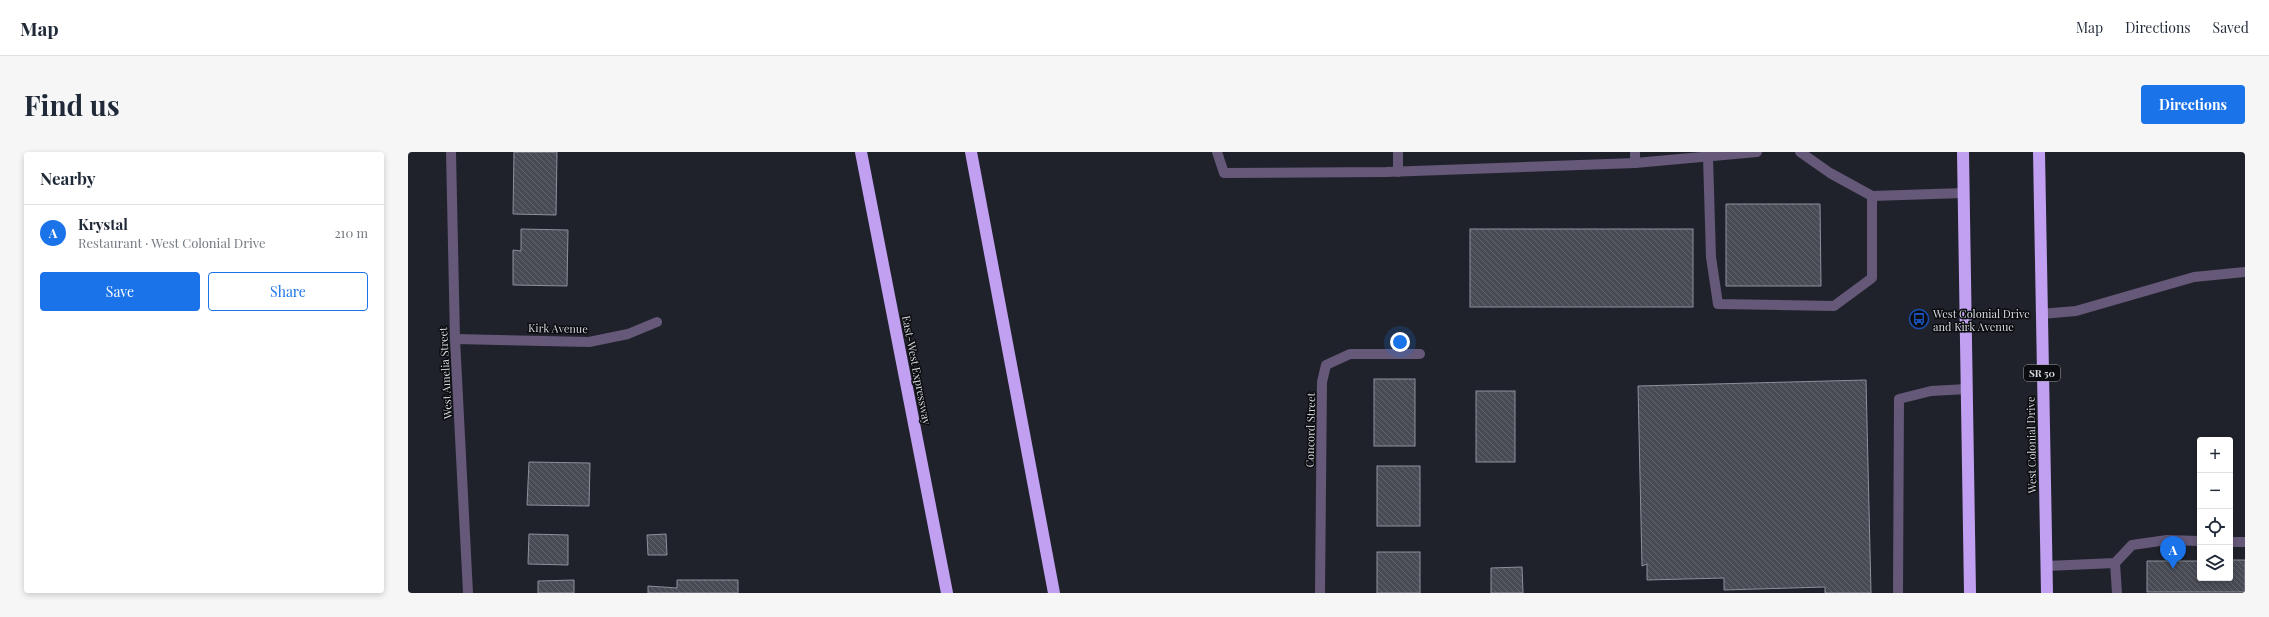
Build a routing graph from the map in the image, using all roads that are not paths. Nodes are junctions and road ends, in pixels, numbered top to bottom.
1 (451, 152) edge
2 (861, 152) edge
3 (971, 152) edge
4 (1217, 152) edge
5 (1398, 152) edge
6 (1635, 152) edge
7 (1757, 152) edge
8 (1800, 152) edge
9 (1963, 152) edge
10 (2038, 152) edge
11 (1708, 157) junction
12 (1635, 164) junction
13 (1398, 172) junction
14 (1964, 193) junction
15 (1872, 196) junction
16 (2245, 272) edge
17 (2041, 314) junction
18 (657, 322) dead end
19 (455, 338) junction
20 (1420, 354) dead end
21 (1967, 390) junction
22 (2197, 541) edge
23 (2233, 542) edge
24 (2245, 542) edge
25 (2115, 563) junction
26 (2046, 566) junction
27 (468, 593) edge
28 (947, 593) edge
29 (1054, 593) edge
30 (1320, 593) edge
31 (1898, 593) edge
32 (1970, 593) edge
33 (2047, 593) edge
34 (2117, 593) edge

1 - 19 street, West Amelia Street
2 - 28 highway, East-West Expressway
3 - 29 highway
4 - 13 street
5 - 13 street
6 - 12 street
7 - 11 street
8 - 15 street
9 - 14 highway
10 - 17 highway, West Colonial Drive / SR 50
11 - 12 street
11 - 15 street
12 - 13 street
14 - 15 street
14 - 21 highway
16 - 17 street
17 - 26 highway, West Colonial Drive / SR 50
18 - 19 street, Kirk Avenue
19 - 27 street, West Amelia Street
20 - 30 street, Concord Street
21 - 31 street
21 - 32 highway
22 - 25 street
23 - 24 street
25 - 26 street
25 - 34 street
26 - 33 highway, West Colonial Drive / SR 50

